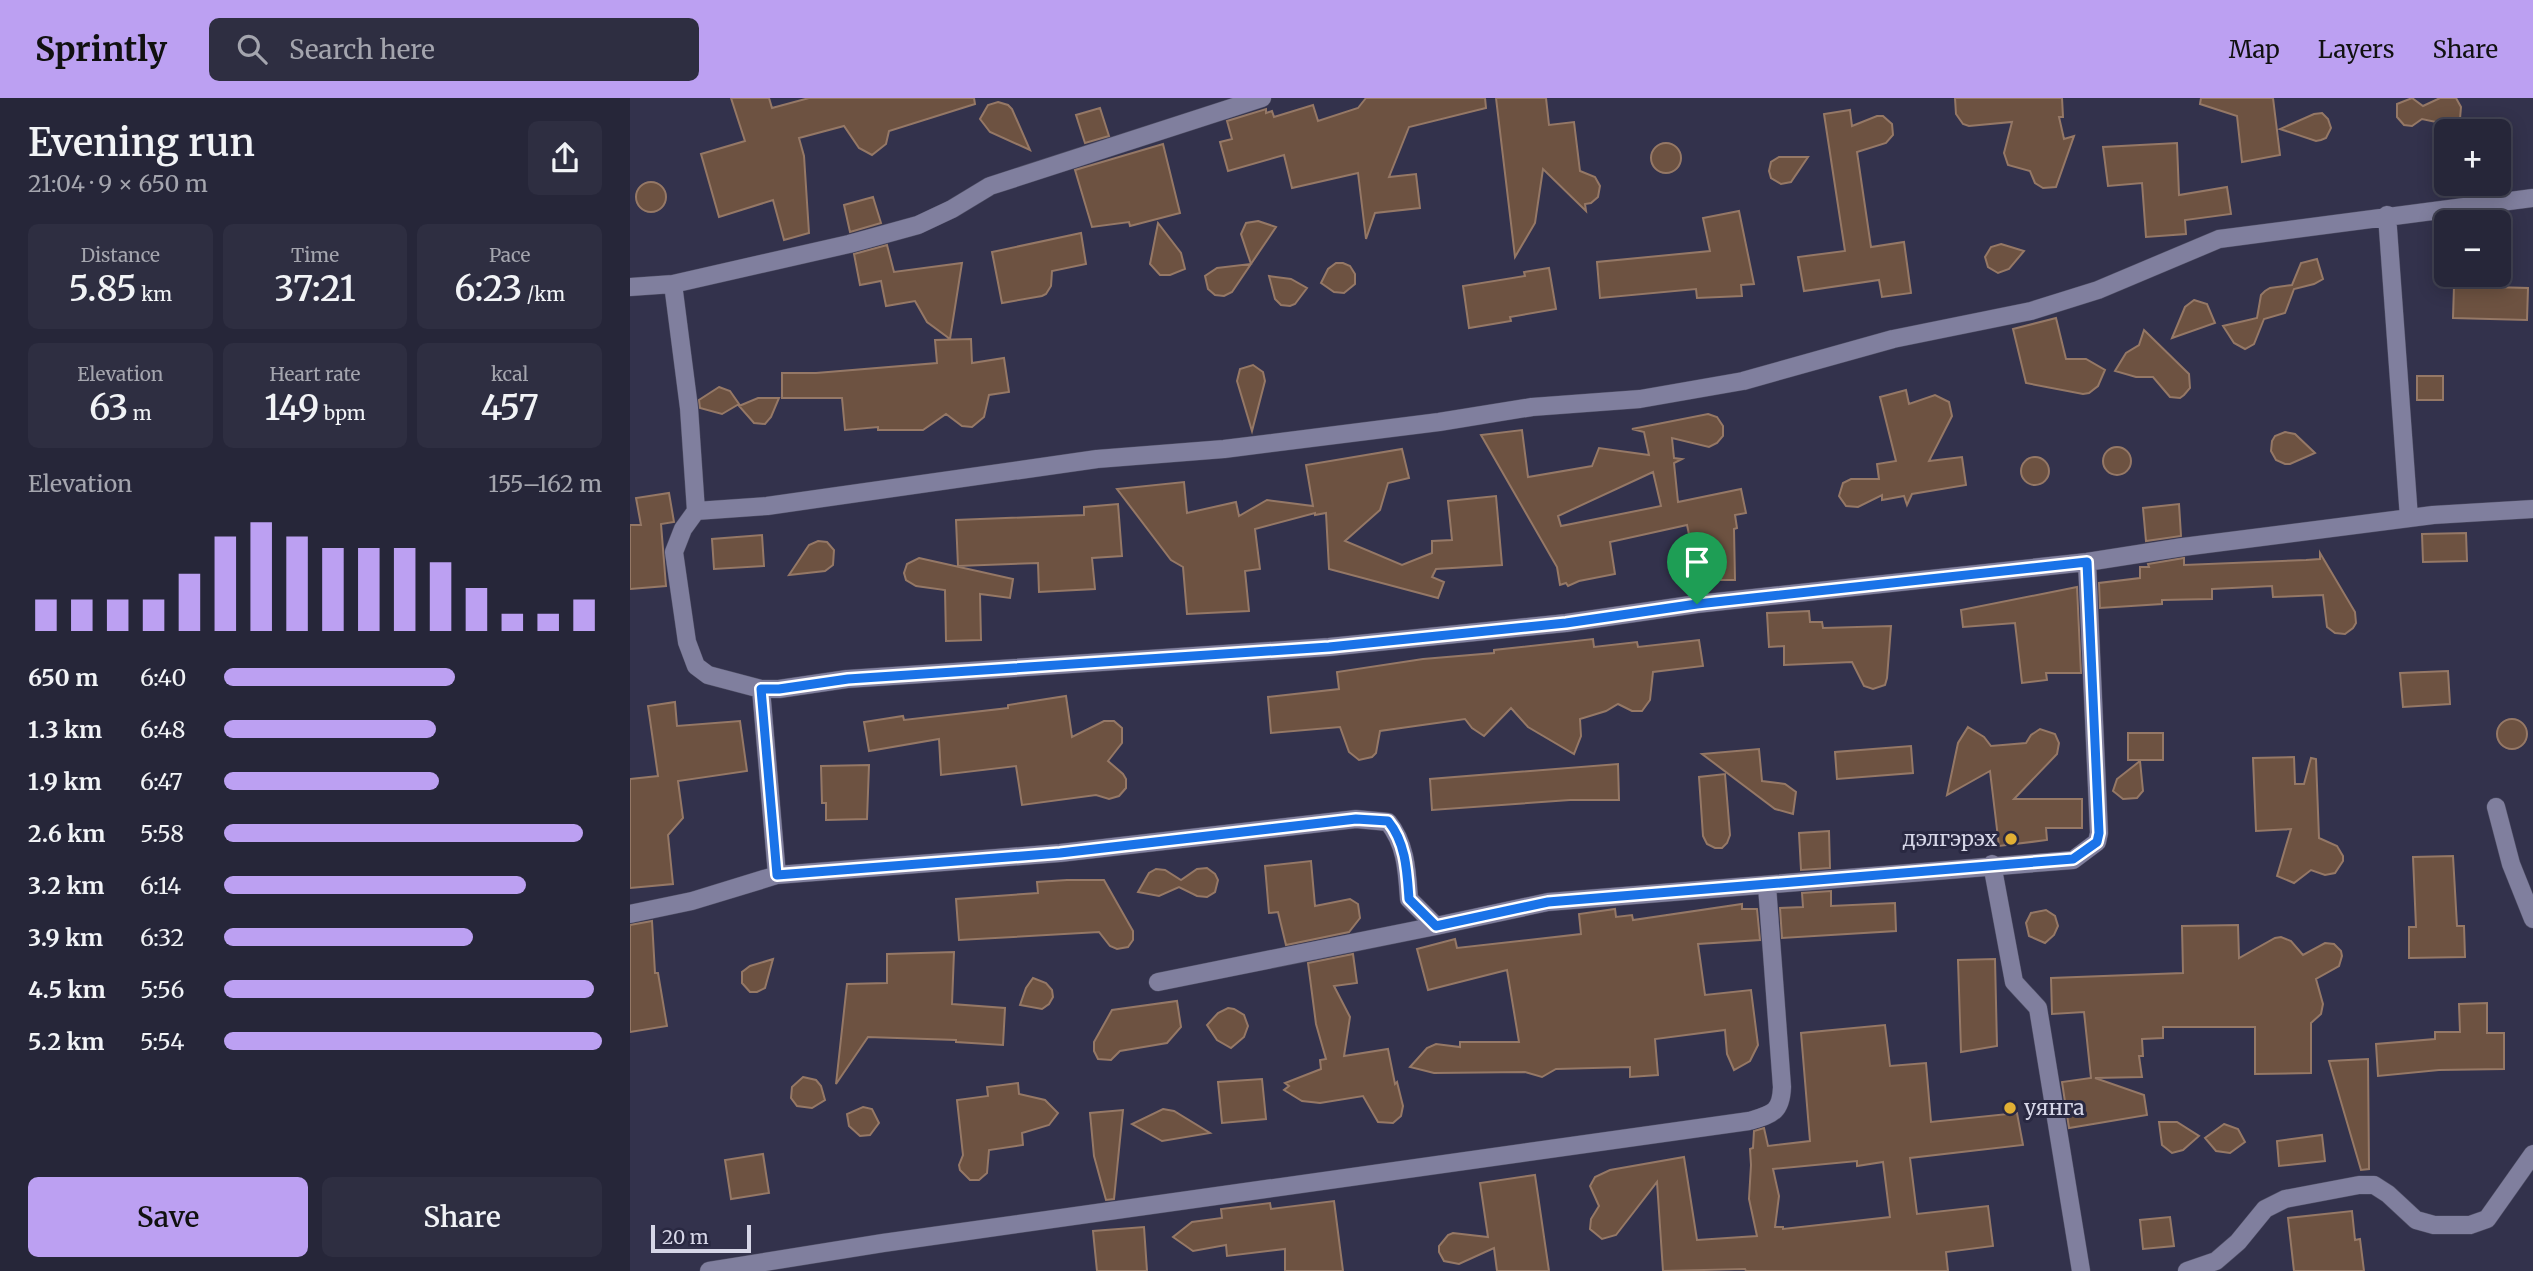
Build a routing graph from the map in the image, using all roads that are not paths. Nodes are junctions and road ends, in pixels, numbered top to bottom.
1 (1262, 98) edge
2 (2533, 198) edge
3 (2388, 215) junction
4 (673, 284) junction
5 (630, 287) edge
6 (2533, 509) edge
7 (696, 511) junction
8 (2409, 518) junction
9 (2087, 562) junction
10 (761, 689) junction
11 (2496, 807) dead end
12 (1992, 864) junction
13 (777, 875) junction
14 (1767, 886) junction
15 (630, 914) edge
16 (2533, 919) edge
17 (1436, 926) junction
18 (1158, 982) dead end
19 (2533, 1154) edge
20 (709, 1271) edge
21 (2081, 1271) edge
22 (2187, 1271) edge

1 - 4 street
2 - 3 street
3 - 7 street
3 - 8 street
4 - 5 street
4 - 7 street
6 - 8 street
7 - 10 street
8 - 9 street
9 - 10 street
9 - 12 street
10 - 13 street
11 - 16 street
12 - 14 street
12 - 21 street
13 - 15 street
13 - 17 street
14 - 17 street
14 - 20 street
17 - 18 street
19 - 22 street

